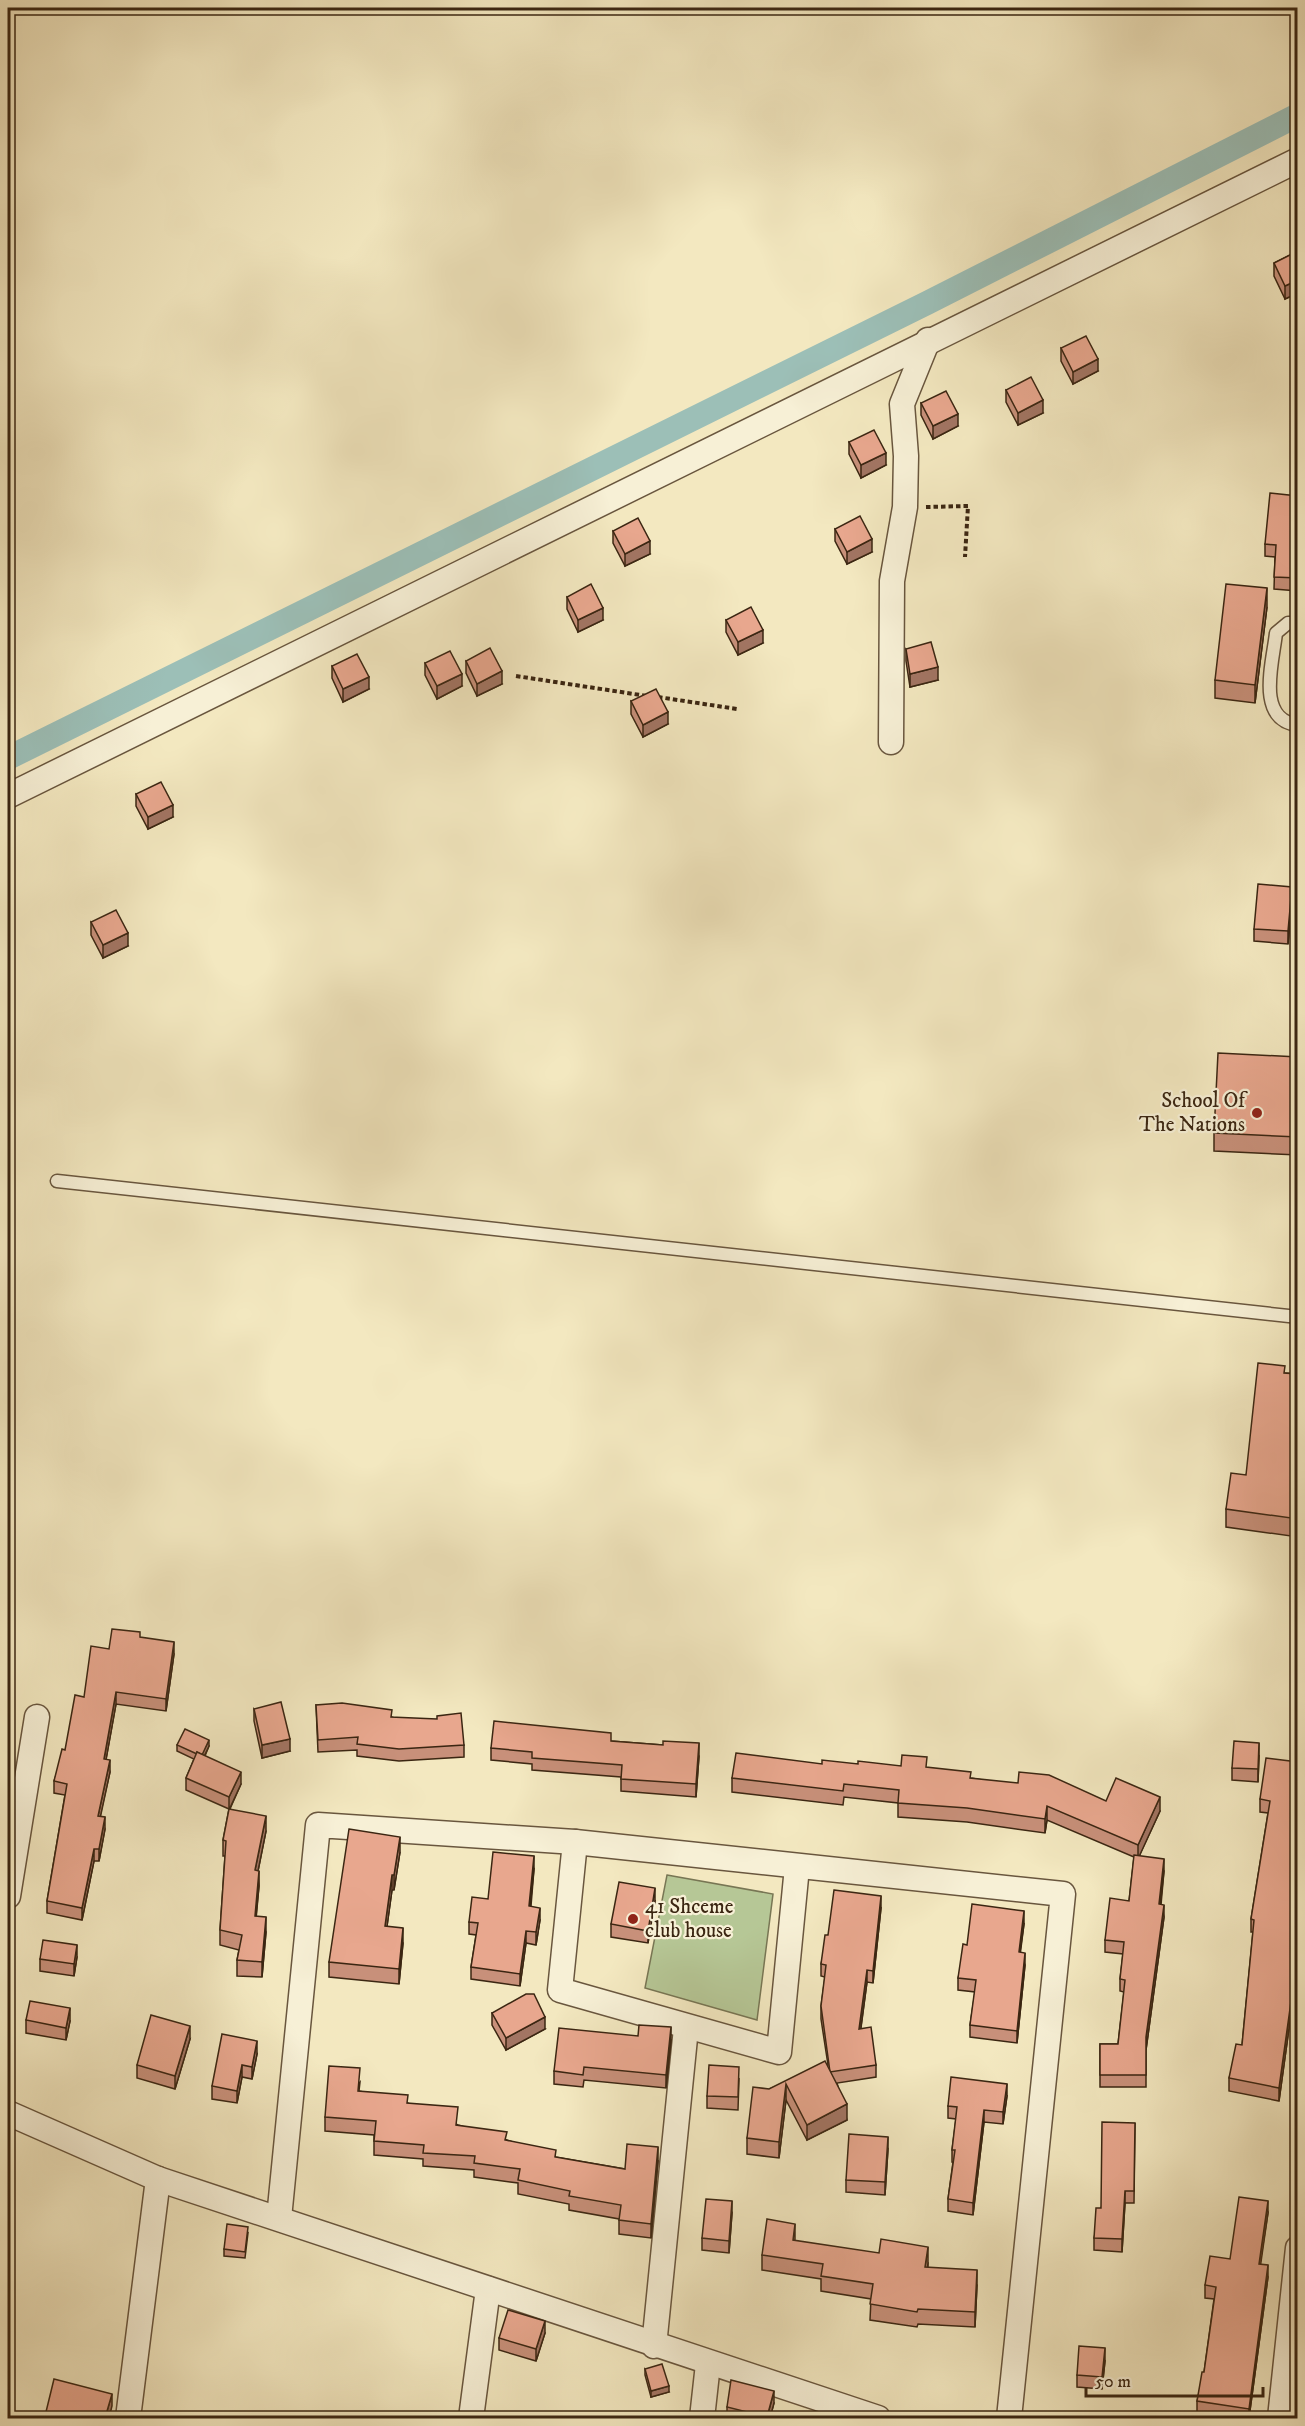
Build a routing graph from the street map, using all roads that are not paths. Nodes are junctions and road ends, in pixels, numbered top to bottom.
1 (1298, 160) edge
2 (928, 340) junction
3 (1298, 623) edge
4 (1298, 725) edge
5 (891, 742) dead end
6 (8, 796) edge
7 (57, 1181) dead end
8 (1298, 1317) edge
9 (37, 1717) dead end
10 (575, 1842) junction
11 (797, 1867) junction
12 (8, 1896) edge
13 (686, 2028) junction
14 (8, 2113) edge
15 (158, 2179) junction
16 (279, 2218) junction
17 (1298, 2248) edge
18 (488, 2289) junction
19 (654, 2346) junction
20 (708, 2364) junction
21 (128, 2418) edge
22 (471, 2418) edge
23 (702, 2418) edge
24 (878, 2418) edge
25 (1009, 2418) edge
26 (1280, 2418) edge

1 - 2 street
2 - 5 street
2 - 6 street
3 - 4 lane
7 - 8 lane
9 - 12 street
10 - 11 street
10 - 13 street
10 - 16 street
11 - 13 street
11 - 25 street
13 - 19 street
14 - 15 street
15 - 16 street
15 - 21 street
16 - 18 street
17 - 26 street
18 - 19 street
18 - 22 street
19 - 20 street
20 - 23 street
20 - 24 street

